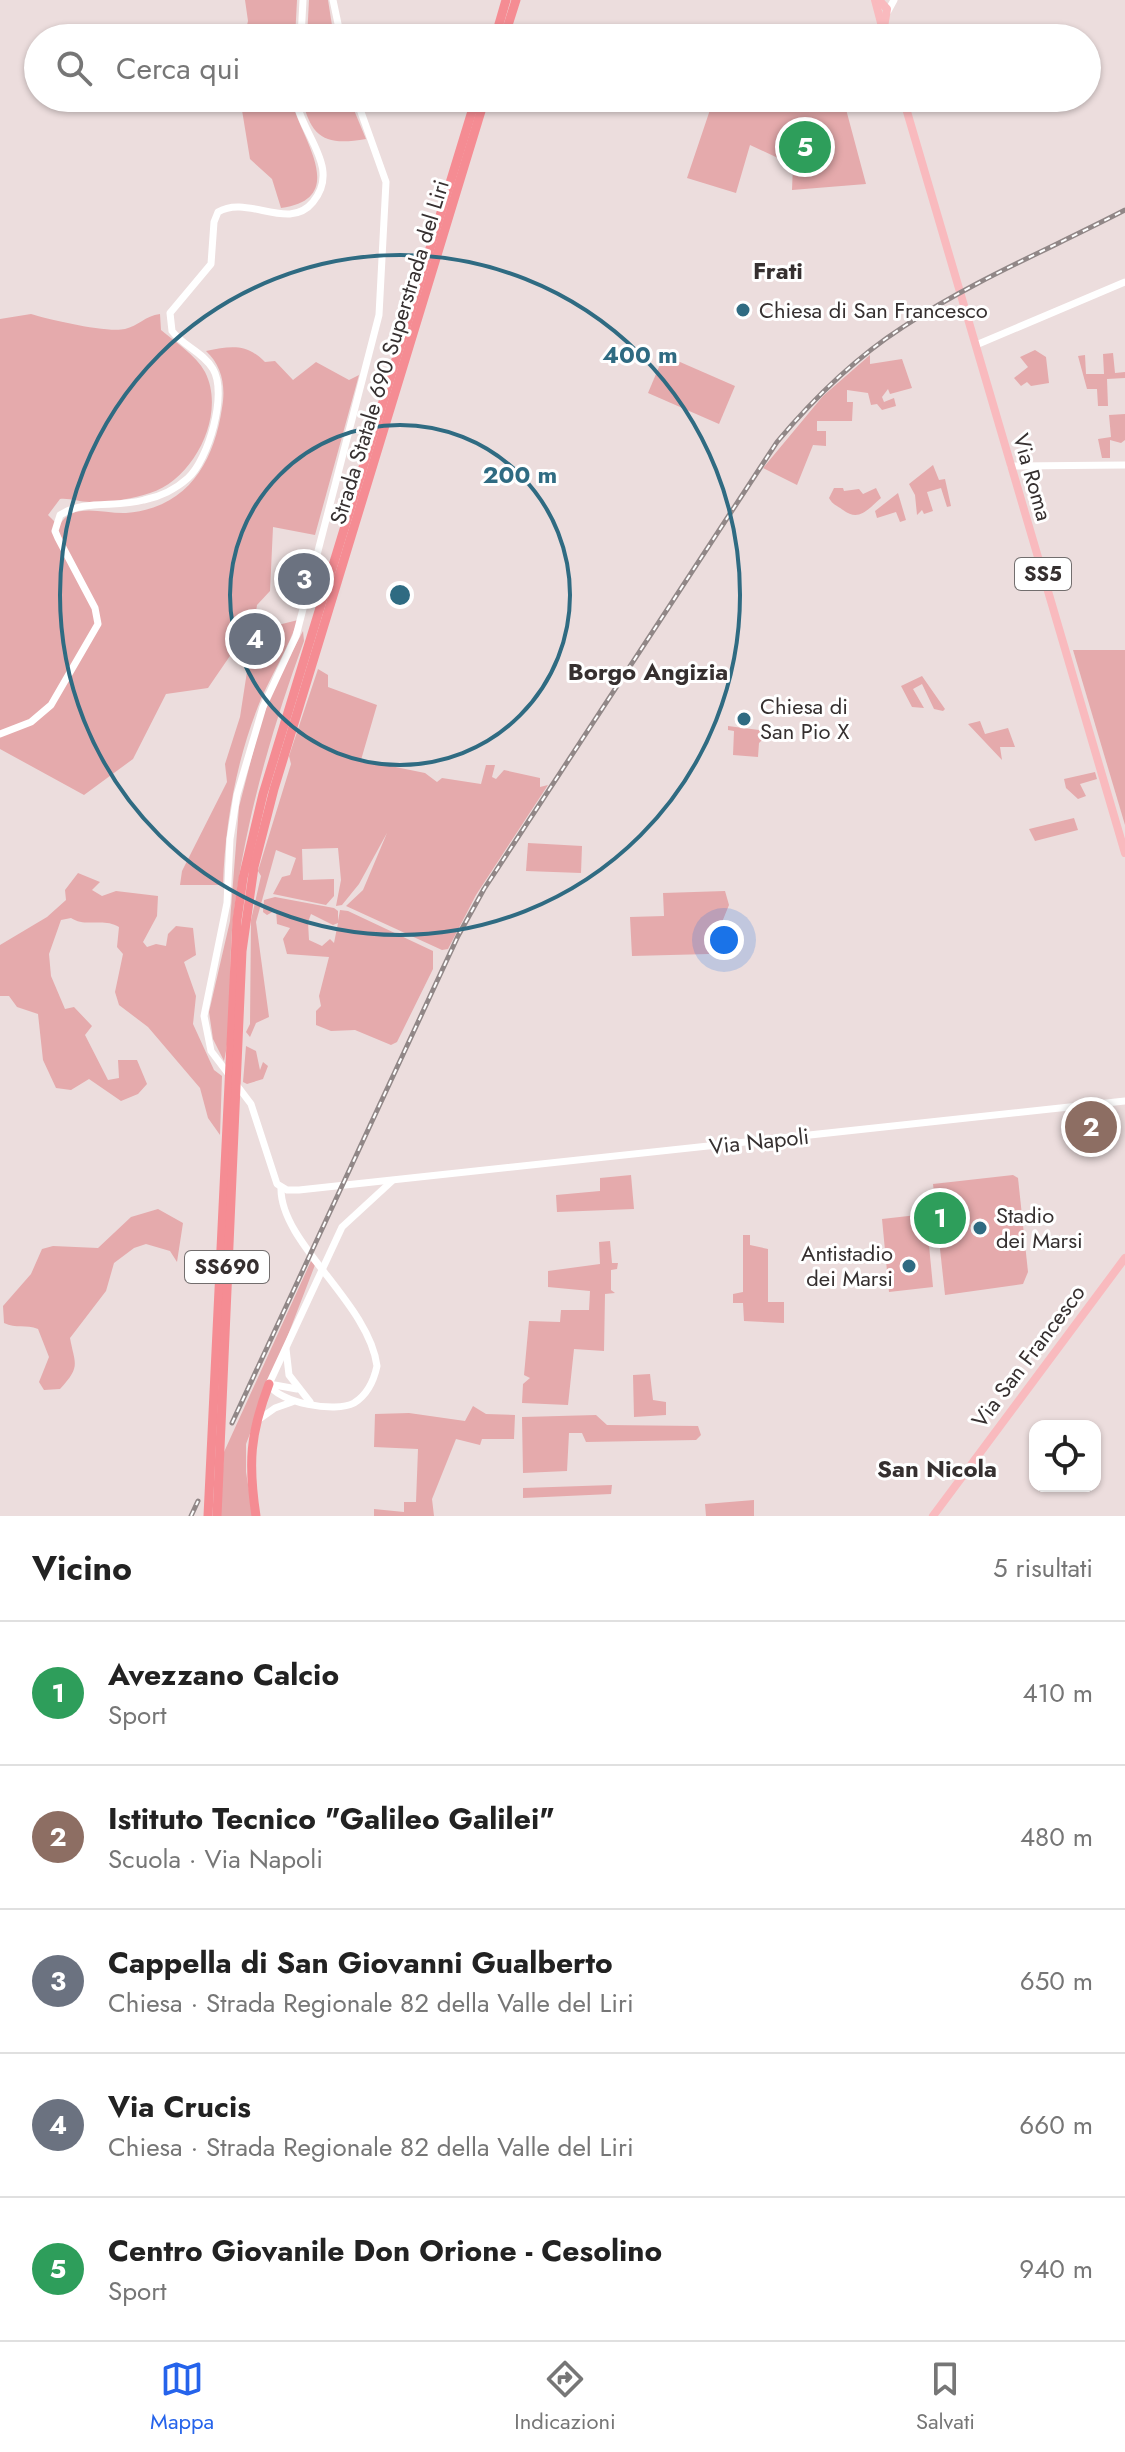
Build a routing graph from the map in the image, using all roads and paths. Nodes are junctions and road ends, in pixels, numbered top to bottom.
1 (303, 0) edge
2 (333, 0) edge
3 (506, 0) edge
4 (516, 0) edge
5 (302, 24) edge
6 (338, 24) edge
7 (499, 24) edge
8 (508, 24) edge
9 (298, 112) edge
10 (361, 112) edge
11 (472, 112) edge
12 (481, 112) edge
13 (907, 112) edge
14 (1125, 282) edge
15 (976, 345) junction
16 (1125, 465) edge
17 (1011, 466) junction
18 (0, 734) edge
19 (1125, 853) edge
20 (1125, 1101) edge
21 (230, 1121) junction
22 (393, 1180) junction
23 (281, 1188) junction
24 (1125, 1258) edge
25 (286, 1343) junction
26 (269, 1384) junction
27 (299, 1390) junction
28 (295, 1401) junction
29 (310, 1402) junction
30 (215, 1414) junction
31 (256, 1421) junction
32 (208, 1516) edge
33 (217, 1516) edge
34 (256, 1516) edge
35 (933, 1516) edge

1 - 5 main road
2 - 6 main road
3 - 7 highway
4 - 8 highway
9 - 18 main road
10 - 23 main road
11 - 21 highway, Strada Statale 690 Superstrada del Liri / SS690
12 - 21 highway, Strada Statale 690 Superstrada del Liri / SS690
13 - 15 main road, Via Roma / SS5
14 - 15 main road
15 - 17 main road, Via Roma / SS5
16 - 17 main road
17 - 19 main road, Via Roma / SS5
20 - 22 main road, Via Napoli
21 - 30 highway, Strada Statale 690 Superstrada del Liri / SS690
22 - 23 main road, Via Napoli
22 - 25 main road
23 - 29 main road
24 - 35 main road, Via San Francesco
25 - 26 main road
25 - 27 main road
26 - 27 main road
26 - 28 main road
26 - 31 highway
27 - 29 main road
28 - 29 main road
28 - 31 main road
30 - 32 highway, Strada Statale 690 Superstrada del Liri / SS690
30 - 33 highway, Strada Statale 690 Superstrada del Liri / SS690
31 - 34 highway

